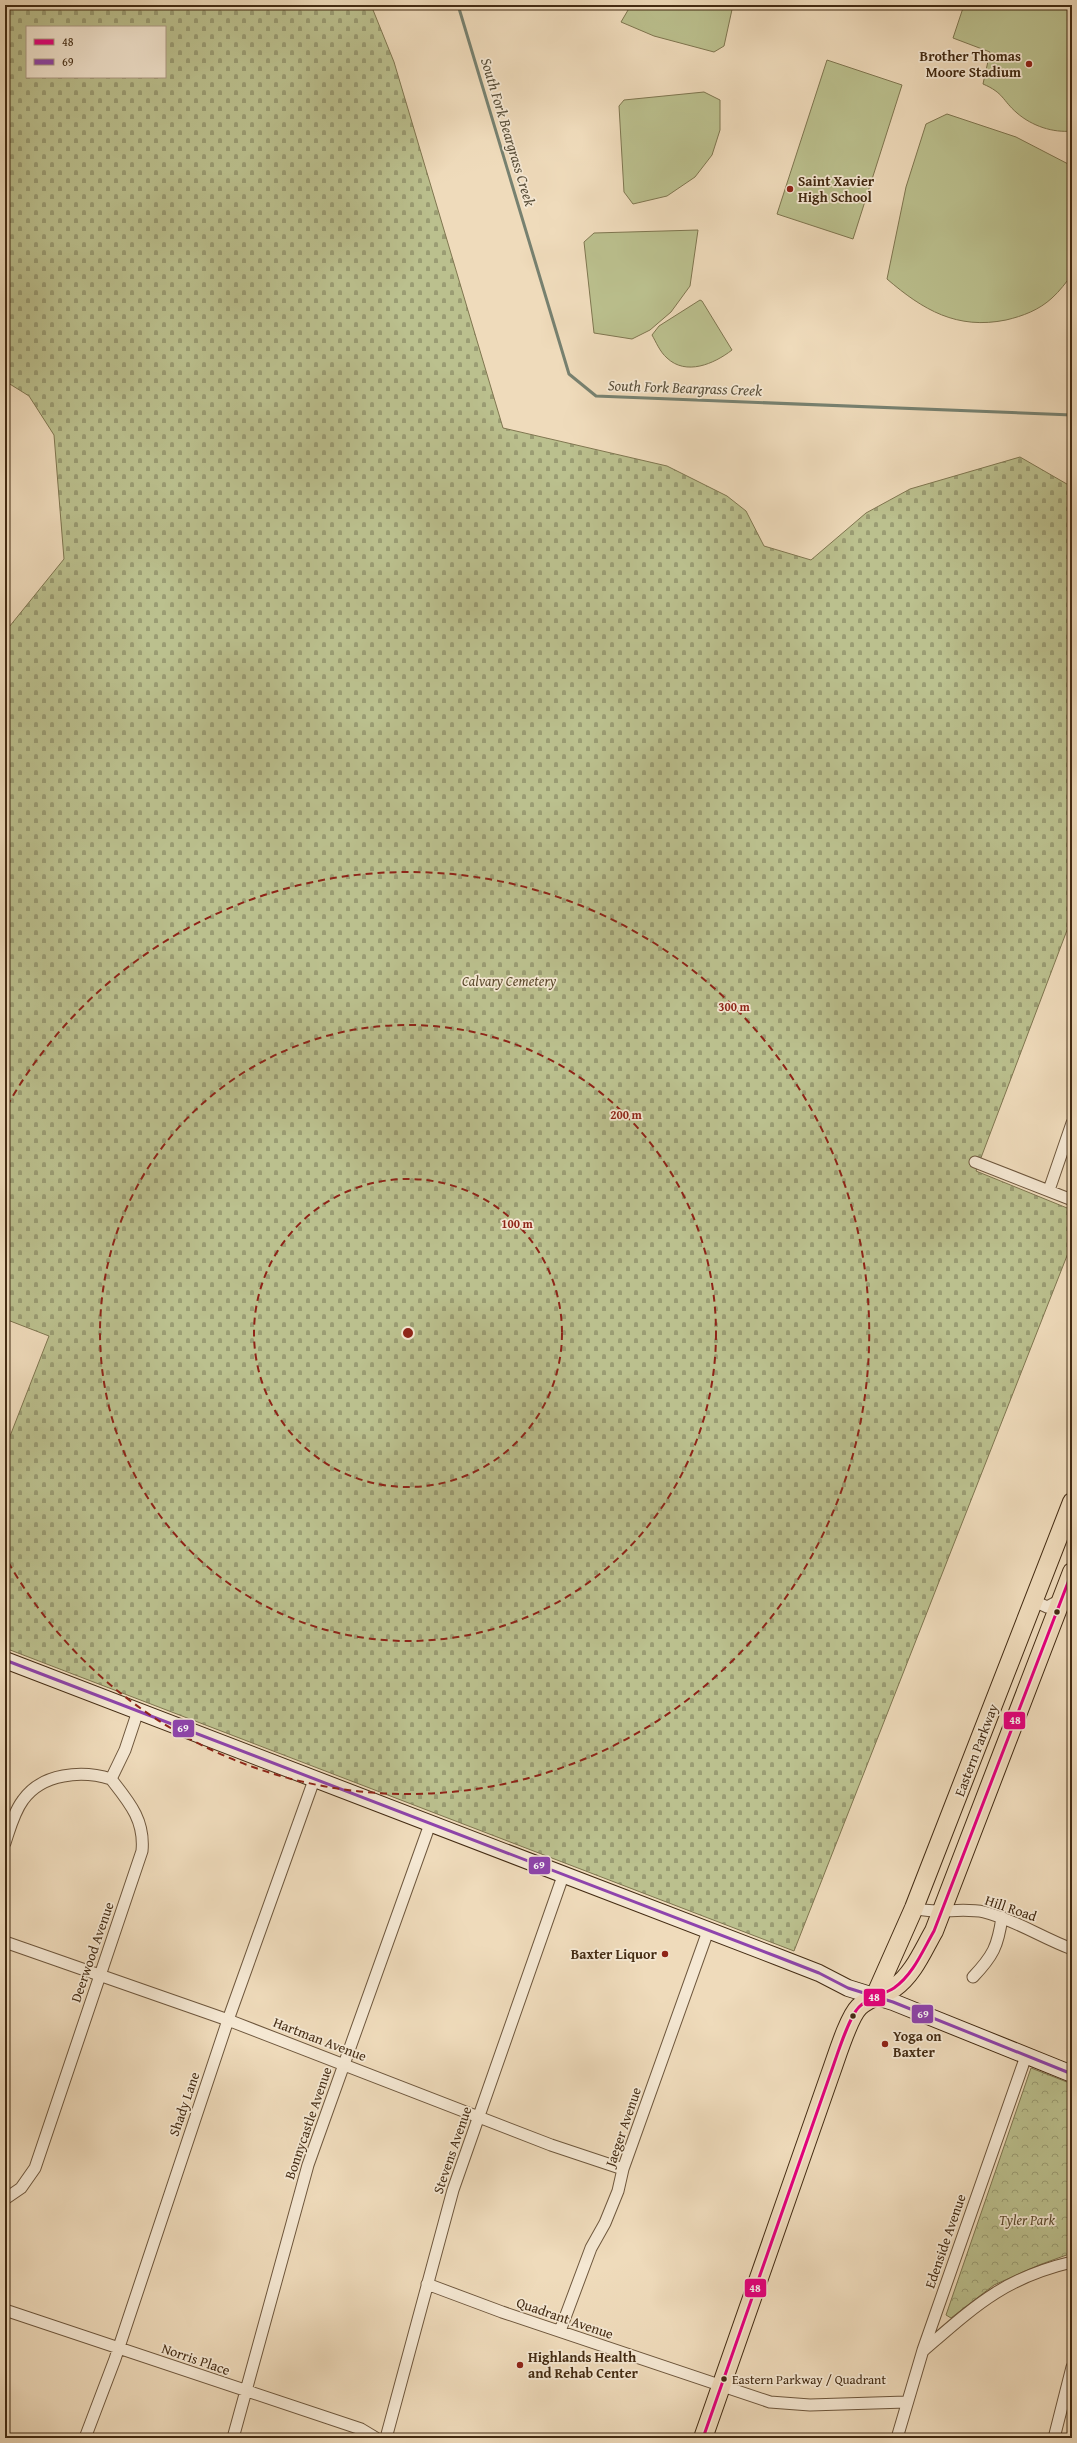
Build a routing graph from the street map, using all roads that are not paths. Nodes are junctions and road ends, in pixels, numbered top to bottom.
1 (1072, 1123) edge
2 (975, 1162) dead end
3 (1049, 1190) junction
4 (1072, 1200) edge
5 (1072, 1502) edge
6 (1072, 1572) edge
7 (1069, 1597) edge
8 (1032, 1600) junction
9 (5, 1660) edge
10 (138, 1711) junction
11 (111, 1779) junction
12 (314, 1780) junction
13 (430, 1824) junction
14 (5, 1842) edge
15 (563, 1876) junction
16 (914, 1908) junction
17 (942, 1910) junction
18 (1002, 1917) junction
19 (708, 1931) junction
20 (5, 1942) edge
21 (1072, 1949) edge
22 (100, 1975) junction
23 (973, 1977) dead end
24 (875, 1996) junction
25 (228, 2020) junction
26 (1026, 2056) junction
27 (343, 2065) junction
28 (1072, 2074) edge
29 (480, 2117) junction
30 (623, 2169) junction
31 (5, 2199) edge
32 (1072, 2262) edge
33 (427, 2284) junction
34 (5, 2310) edge
35 (560, 2331) junction
36 (118, 2348) junction
37 (923, 2350) junction
38 (1072, 2367) edge
39 (721, 2387) junction
40 (245, 2391) junction
41 (906, 2402) junction
42 (85, 2438) edge
43 (233, 2438) edge
44 (376, 2438) edge
45 (386, 2438) edge
46 (703, 2438) edge
47 (897, 2438) edge
48 (1054, 2438) edge

1 - 3 street
2 - 3 street
3 - 4 street
5 - 8 main road, Eastern Parkway
6 - 7 main road, Eastern Parkway
7 - 8 street
7 - 17 main road, Eastern Parkway
8 - 16 main road, Eastern Parkway
9 - 10 main road
10 - 11 street
10 - 12 main road
11 - 14 street
11 - 22 street, Deerwood Avenue
12 - 13 main road
12 - 25 street, Shady Lane
13 - 15 main road
13 - 27 street, Bonnycastle Avenue
15 - 19 main road
15 - 29 street, Stevens Avenue
16 - 17 street, Hill Road
16 - 24 main road, Eastern Parkway
17 - 18 street, Hill Road
17 - 24 main road, Eastern Parkway
18 - 21 street, Hill Road
18 - 23 street
19 - 24 main road
19 - 30 street, Jaeger Avenue
20 - 22 street, Hartman Avenue
22 - 25 street, Hartman Avenue
22 - 31 street, Deerwood Avenue
24 - 26 main road
24 - 39 main road, Eastern Parkway
25 - 27 street, Hartman Avenue
25 - 36 street, Shady Lane
26 - 28 main road
26 - 37 street, Edenside Avenue
27 - 29 street, Hartman Avenue
27 - 40 street, Bonnycastle Avenue
29 - 30 street, Hartman Avenue
29 - 33 street, Stevens Avenue
30 - 35 street, Jaeger Avenue
32 - 37 street
33 - 35 street, Quadrant Avenue
33 - 45 street, Stevens Avenue
34 - 36 street, Norris Place
35 - 39 street, Quadrant Avenue
36 - 40 street, Norris Place
36 - 42 street, Shady Lane
37 - 41 street, Edenside Avenue
38 - 48 street
39 - 41 street, Quadrant Avenue
39 - 46 main road, Eastern Parkway
40 - 43 street, Bonnycastle Avenue
40 - 44 street, Norris Place
41 - 47 street, Edenside Avenue

